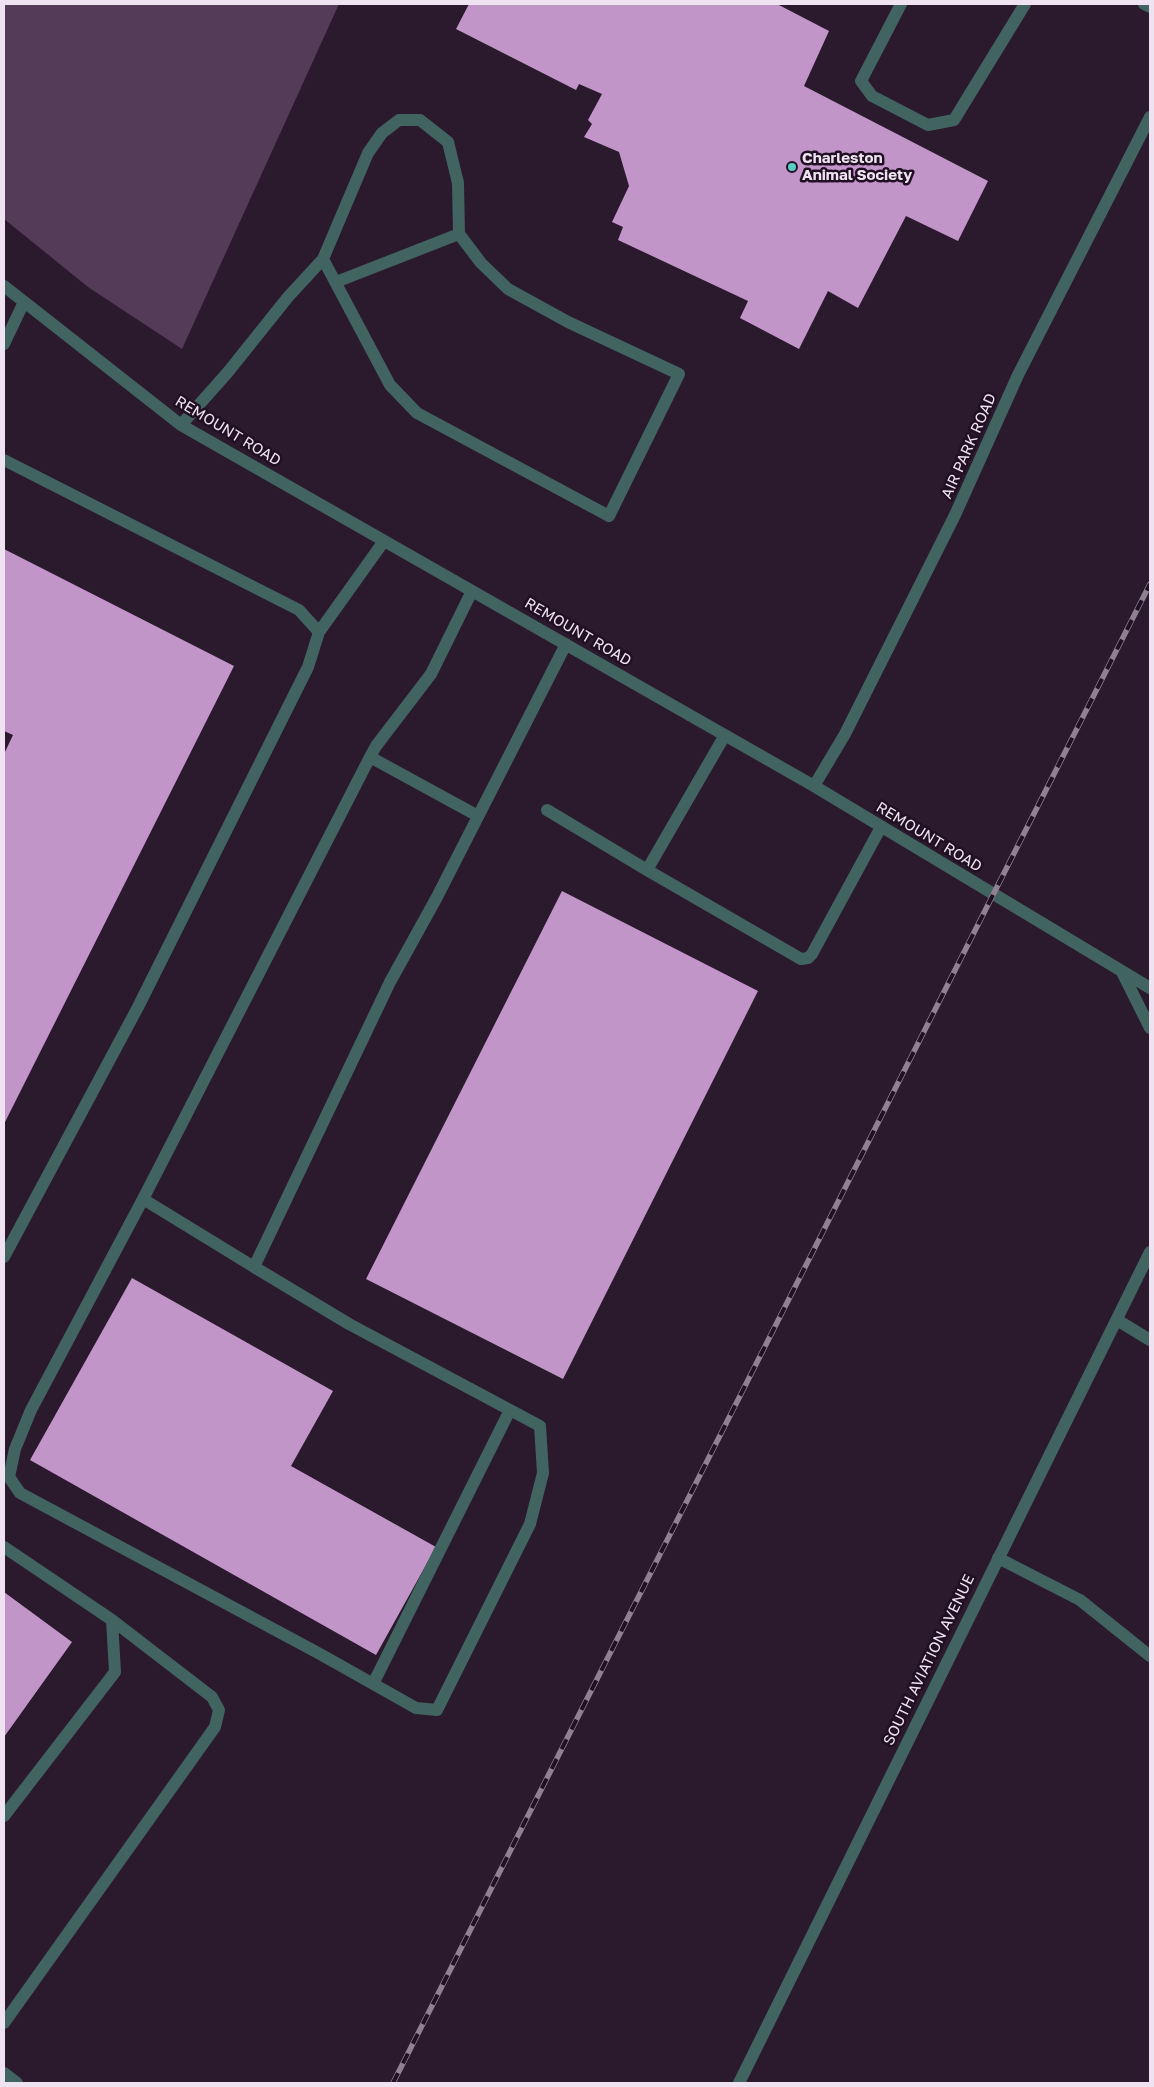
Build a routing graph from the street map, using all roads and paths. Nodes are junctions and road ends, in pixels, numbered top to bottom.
1 (901, 4) edge
2 (1025, 4) edge
3 (1144, 4) edge
4 (1150, 7) edge
5 (1150, 117) edge
6 (459, 234) junction
7 (323, 259) junction
8 (336, 282) junction
9 (4, 286) edge
10 (24, 302) junction
11 (4, 344) edge
12 (181, 425) junction
13 (4, 460) edge
14 (384, 541) junction
15 (472, 591) junction
16 (319, 632) junction
17 (566, 644) junction
18 (725, 735) junction
19 (370, 757) junction
20 (814, 786) junction
21 (547, 810) dead end
22 (478, 816) junction
23 (881, 827) junction
24 (647, 870) junction
25 (1122, 972) junction
26 (1150, 977) edge
27 (1150, 988) edge
28 (1150, 1028) edge
29 (143, 1200) junction
30 (1150, 1252) edge
31 (4, 1257) edge
32 (254, 1267) junction
33 (1117, 1320) junction
34 (1150, 1340) edge
35 (510, 1410) junction
36 (4, 1547) edge
37 (998, 1558) junction
38 (112, 1620) junction
39 (1150, 1656) edge
40 (373, 1684) junction
41 (4, 1816) edge
42 (4, 2023) edge
43 (4, 2074) edge
44 (17, 2083) edge
45 (739, 2083) edge

1 - 2 street
3 - 4 street
5 - 20 street, AIR PARK ROAD
6 - 7 street
6 - 8 street
6 - 8 street
7 - 8 street
7 - 12 street
9 - 10 street, REMOUNT ROAD
10 - 11 street
10 - 12 street, REMOUNT ROAD
12 - 14 street, REMOUNT ROAD
13 - 16 street
14 - 15 street, REMOUNT ROAD
14 - 16 street
15 - 17 street, REMOUNT ROAD
15 - 19 street
16 - 31 street
17 - 18 street, REMOUNT ROAD
17 - 22 street
18 - 20 street, REMOUNT ROAD
18 - 24 street
19 - 22 street
19 - 29 street
20 - 23 street, REMOUNT ROAD
21 - 24 street
22 - 32 street
23 - 24 street
23 - 25 street, REMOUNT ROAD
25 - 26 street
25 - 27 street, REMOUNT ROAD
25 - 28 street
29 - 32 street
29 - 40 street
30 - 33 street, SOUTH AVIATION AVENUE
32 - 35 street
33 - 34 street
33 - 37 street, SOUTH AVIATION AVENUE
35 - 40 street
35 - 40 street
36 - 38 street
37 - 39 street
37 - 45 street, SOUTH AVIATION AVENUE
38 - 41 street
38 - 42 street
43 - 44 street

